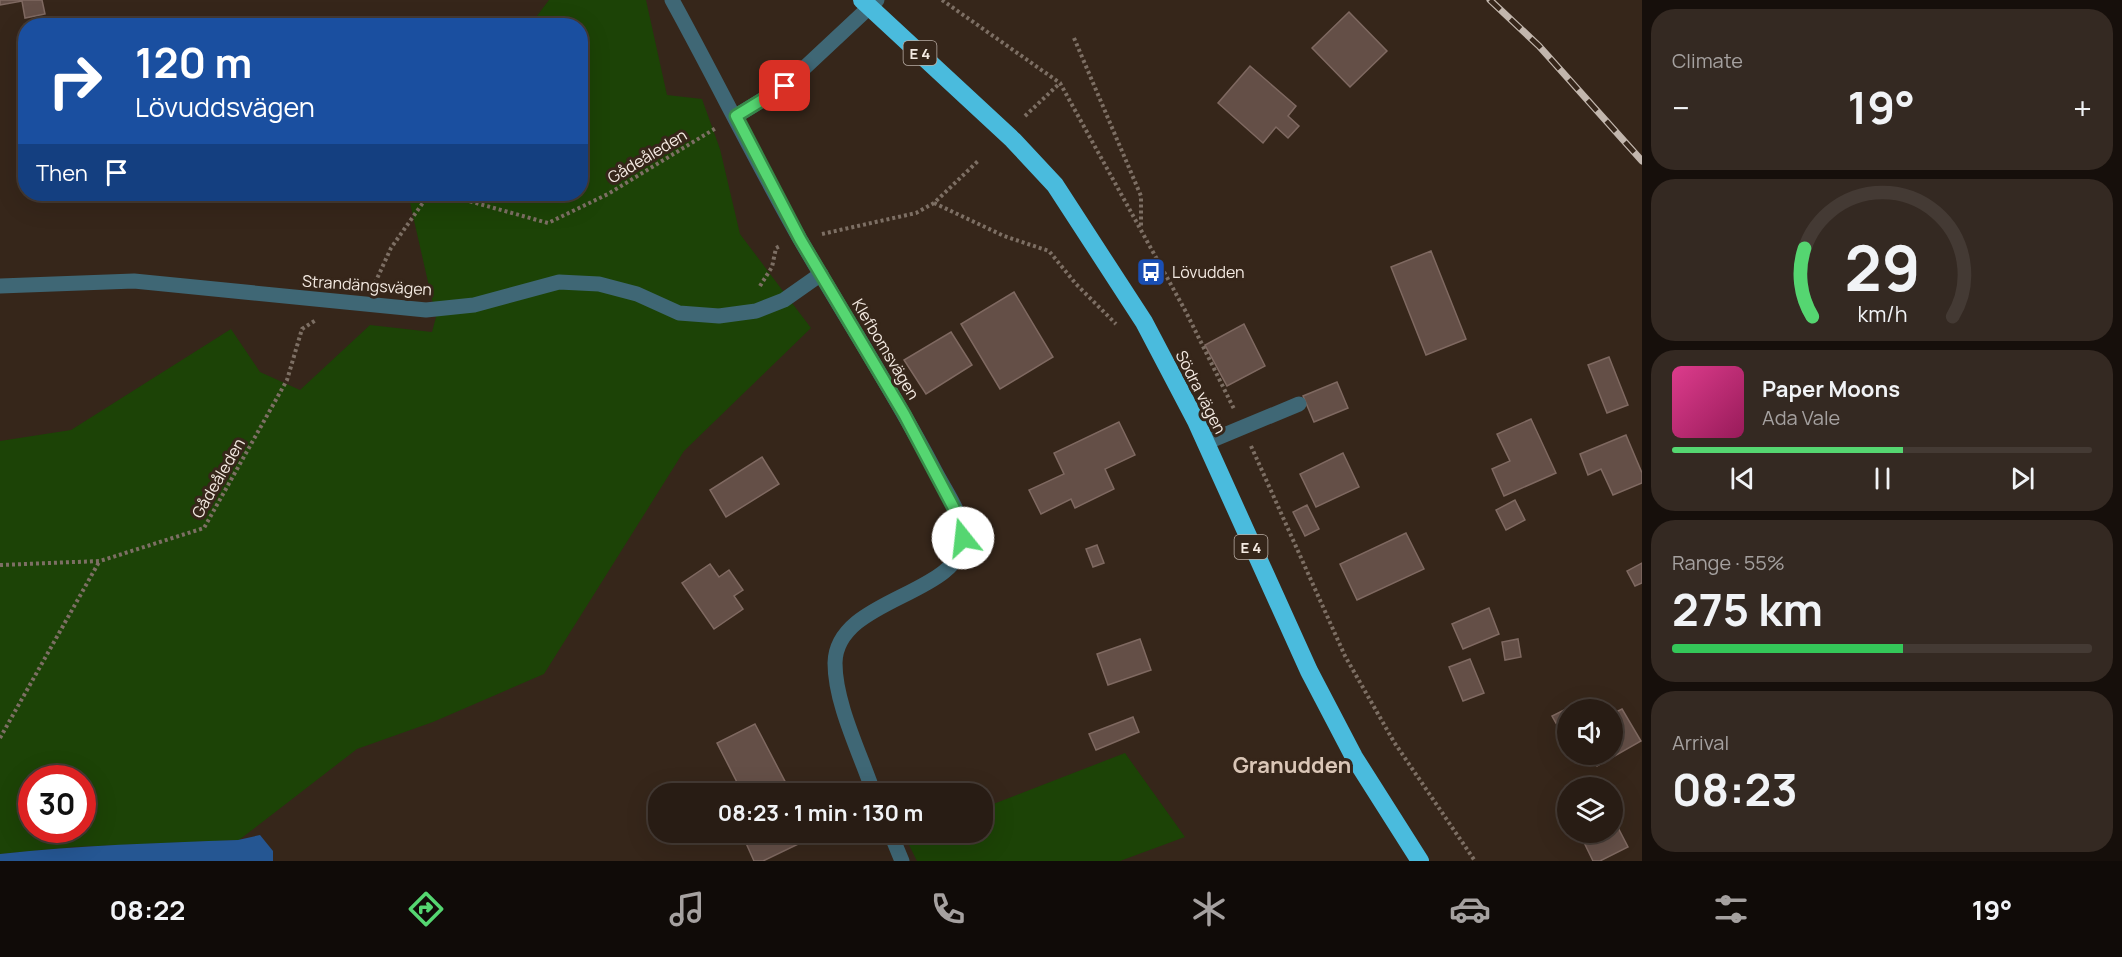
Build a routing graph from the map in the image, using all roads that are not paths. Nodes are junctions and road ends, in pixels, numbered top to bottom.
1 (672, 0) edge
2 (870, 2) edge
3 (736, 116) junction
4 (821, 274) junction
5 (0, 286) edge
6 (1299, 404) dead end
7 (1205, 443) junction
8 (870, 783) edge
9 (895, 843) edge
10 (902, 861) edge
11 (1420, 861) edge

1 - 3 street, Klefbomsvägen
2 - 3 street
2 - 7 highway, Södra vägen / E 4
3 - 4 street, Klefbomsvägen
4 - 5 street, Strandängsvägen
4 - 8 street, Klefbomsvägen
6 - 7 street
7 - 11 highway, Södra vägen / E 4
9 - 10 street

